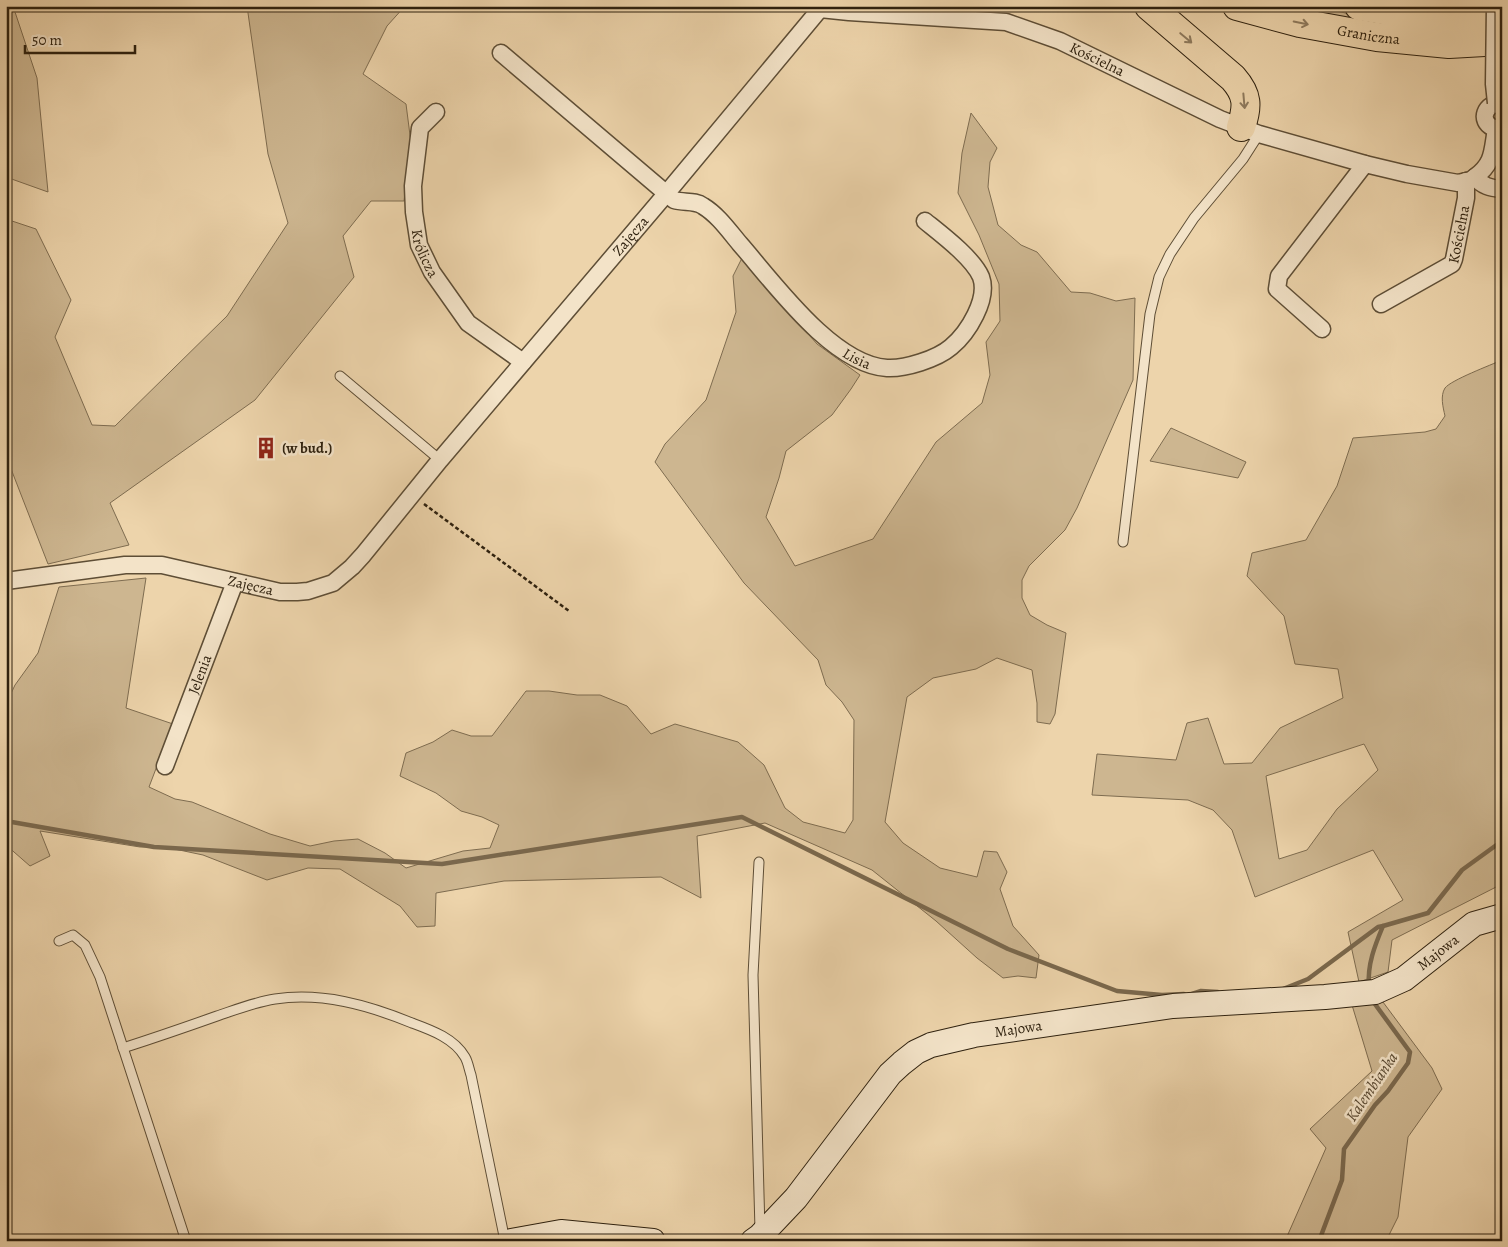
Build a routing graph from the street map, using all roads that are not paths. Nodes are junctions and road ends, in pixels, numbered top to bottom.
1 (1149, 6) edge
2 (1237, 6) edge
3 (1359, 6) edge
4 (1495, 6) edge
5 (818, 8) edge
6 (1502, 18) edge
7 (1502, 41) edge
8 (1449, 44) junction
9 (1502, 49) edge
10 (501, 53) dead end
11 (1499, 104) edge
12 (436, 112) dead end
13 (1499, 128) edge
14 (1250, 130) junction
15 (1365, 164) junction
16 (1470, 179) junction
17 (1502, 189) edge
18 (666, 194) junction
19 (925, 221) dead end
20 (1381, 304) dead end
21 (1322, 329) dead end
22 (523, 362) junction
23 (340, 376) dead end
24 (440, 460) junction
25 (1123, 542) dead end
26 (6, 581) edge
27 (235, 582) junction
28 (165, 766) dead end
29 (759, 862) dead end
30 (1502, 916) edge
31 (58, 941) dead end
32 (123, 1048) junction
33 (757, 1238) edge
34 (186, 1241) edge
35 (505, 1241) edge
36 (511, 1241) edge
37 (653, 1241) edge

1 -> 14 highway
2 -> 8 highway, Graniczna
3 - 6 highway, Graniczna
4 - 11 street, bridge
5 - 14 street, Kościelna
5 - 18 street, Zajęcza
7 - 8 highway, Graniczna
8 - 9 lane
10 - 18 street
11 - 13 street
12 - 22 street, Królicza
13 - 16 street
14 - 15 street, Kościelna
14 - 25 lane
15 - 16 street, Kościelna
15 - 21 street
16 - 17 street, Kościelna
16 - 20 street, Kościelna
18 - 19 street, Lisia
18 - 22 street, Zajęcza
22 - 24 street, Zajęcza
23 - 24 lane
24 - 27 street, Zajęcza
26 - 27 street, Zajęcza
27 - 28 street, Jelenia
29 - 33 lane, Majowa
30 - 33 street, Majowa
31 - 32 lane
32 - 34 lane
32 - 35 lane
36 - 37 street

